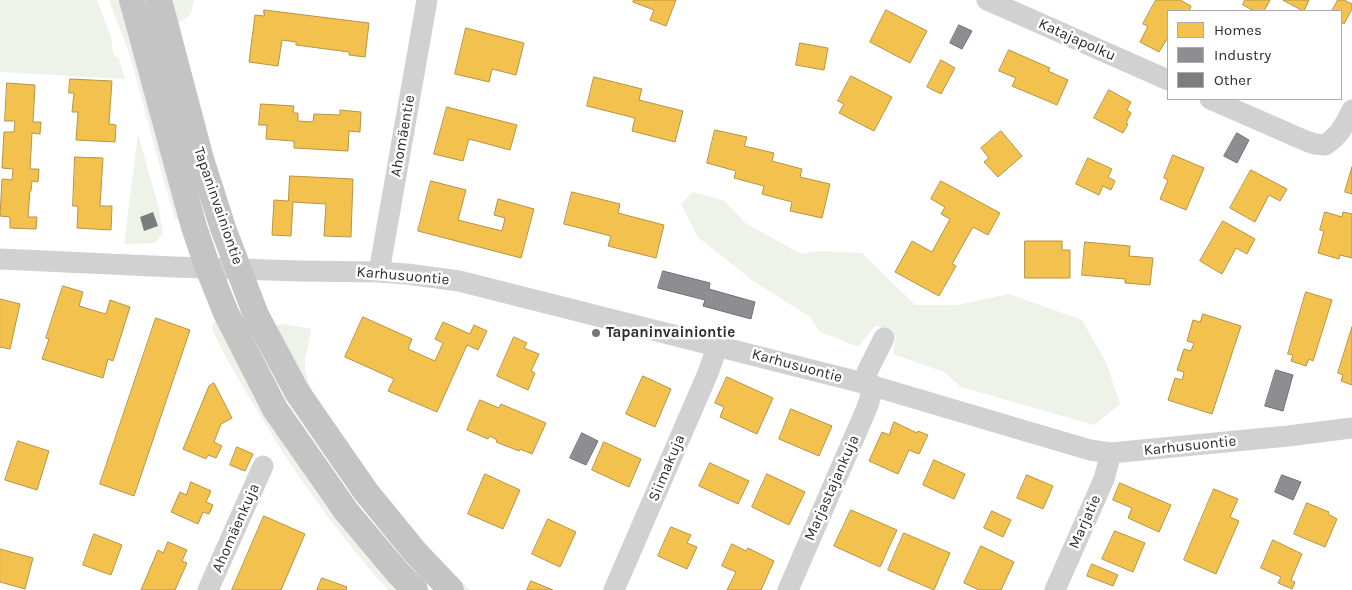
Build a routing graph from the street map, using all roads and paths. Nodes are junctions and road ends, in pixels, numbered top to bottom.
1 (132, 0) edge
2 (159, 0) edge
3 (427, 0) edge
4 (987, 0) edge
5 (1167, 80) edge
6 (1212, 100) edge
7 (1352, 110) edge
8 (0, 259) edge
9 (208, 268) junction
10 (239, 269) junction
11 (379, 272) junction
12 (884, 338) dead end
13 (718, 345) junction
14 (868, 384) junction
15 (1352, 428) edge
16 (1111, 453) junction
17 (263, 466) dead end
18 (208, 590) edge
19 (415, 590) edge
20 (452, 590) edge
21 (614, 590) edge
22 (788, 590) edge
23 (1055, 590) edge

1 - 9 main road, Tapaninvainiontie
2 - 10 main road, Tapaninvainiontie
3 - 11 street, Ahomäentie
4 - 5 street, Katajapolku
6 - 7 street
8 - 9 street, Karhusuontie
9 - 10 street, Karhusuontie
9 - 19 main road, Tapaninvainiontie
10 - 11 street, Karhusuontie
10 - 20 main road, Tapaninvainiontie
11 - 13 street, Karhusuontie
12 - 14 street, Marjastajankuja
13 - 14 street, Karhusuontie
13 - 21 street, Siimakuja
14 - 16 street, Karhusuontie
14 - 22 street, Marjastajankuja
15 - 16 street, Karhusuontie
16 - 23 street, Marjatie
17 - 18 street, Ahomäenkuja

